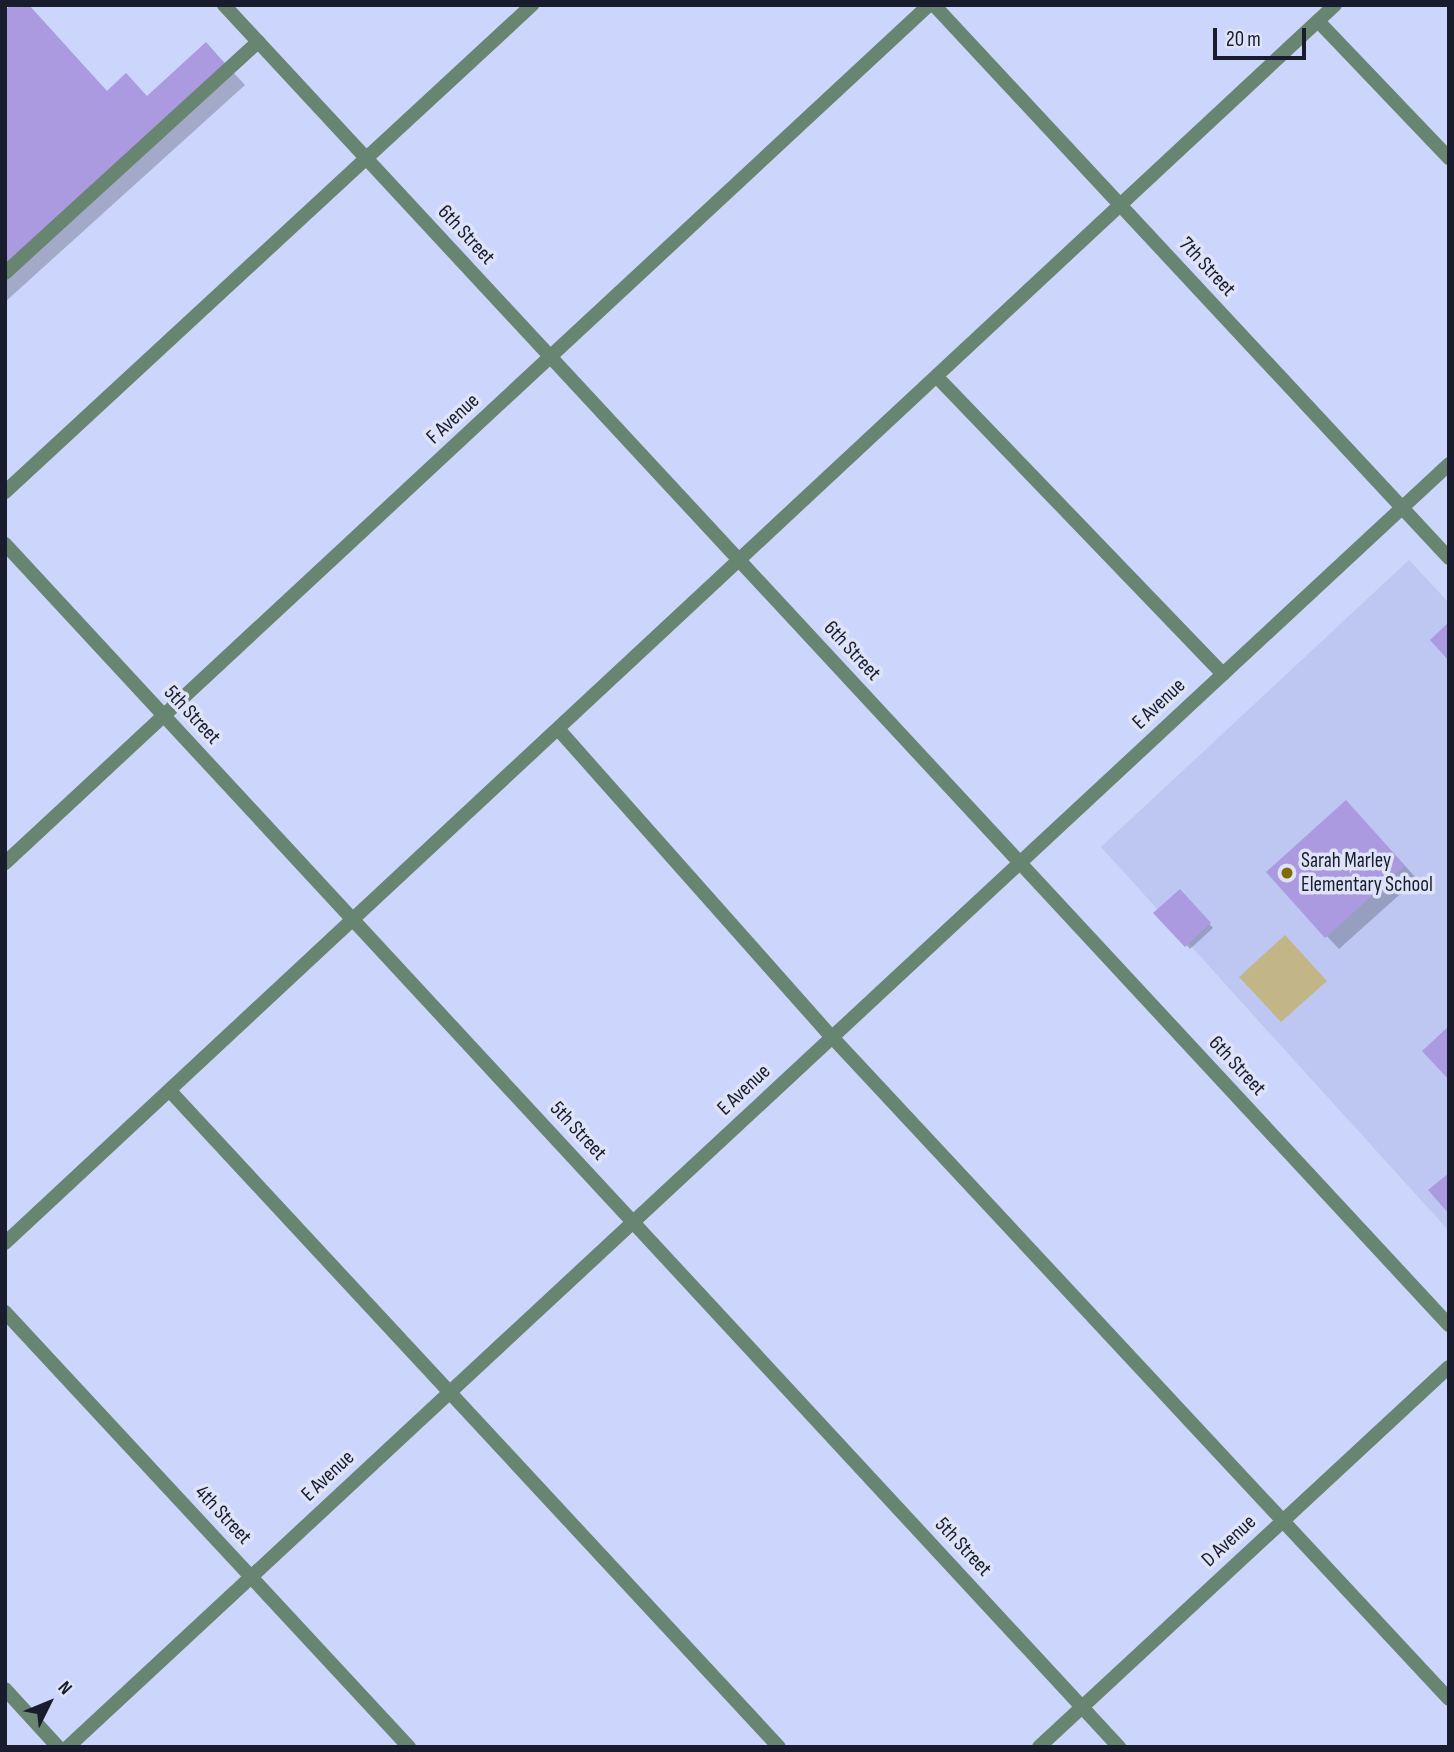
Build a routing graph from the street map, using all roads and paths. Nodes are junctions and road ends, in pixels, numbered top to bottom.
1 (224, 5) edge
2 (532, 5) edge
3 (932, 5) edge
4 (1335, 5) edge
5 (1318, 21) junction
6 (258, 42) junction
7 (1449, 158) edge
8 (366, 159) junction
9 (1123, 207) junction
10 (5, 274) edge
11 (550, 357) junction
12 (937, 378) junction
13 (1449, 464) edge
14 (5, 492) edge
15 (1402, 508) junction
16 (5, 544) edge
17 (1449, 558) edge
18 (740, 561) junction
19 (1223, 674) junction
20 (164, 716) junction
21 (559, 730) junction
22 (5, 863) edge
23 (1020, 863) junction
24 (354, 921) junction
25 (832, 1037) junction
26 (170, 1091) junction
27 (633, 1222) junction
28 (5, 1243) edge
29 (5, 1312) edge
30 (1449, 1325) edge
31 (1449, 1367) edge
32 (450, 1391) junction
33 (1281, 1522) junction
34 (251, 1577) junction
35 (5, 1689) edge
36 (1449, 1699) edge
37 (1082, 1707) junction
38 (58, 1747) edge
39 (68, 1747) edge
40 (409, 1747) edge
41 (779, 1747) edge
42 (1039, 1747) edge
43 (1119, 1747) edge

1 - 6 street, 6th Street
2 - 8 street
3 - 9 street, 7th Street
3 - 11 street, F Avenue
4 - 5 street
5 - 7 street
5 - 9 street
6 - 8 street, 6th Street
6 - 10 street
8 - 11 street, 6th Street
8 - 14 street
9 - 12 street
9 - 15 street, 7th Street
11 - 18 street, 6th Street
11 - 20 street, F Avenue
12 - 18 street
12 - 19 street
13 - 15 street, E Avenue
15 - 17 street, 7th Street
15 - 19 street, E Avenue
16 - 20 street, 5th Street
18 - 21 street
18 - 23 street, 6th Street
19 - 23 street, E Avenue
20 - 22 street, F Avenue
20 - 24 street, 5th Street
21 - 24 street
21 - 25 street
23 - 25 street, E Avenue
23 - 30 street, 6th Street
24 - 26 street
24 - 27 street, 5th Street
25 - 27 street, E Avenue
25 - 33 street
26 - 28 street
26 - 32 street
27 - 32 street, E Avenue
27 - 37 street, 5th Street
29 - 34 street, 4th Street
31 - 33 street, D Avenue
32 - 34 street, E Avenue
32 - 41 street
33 - 36 street
33 - 37 street, D Avenue
34 - 39 street, E Avenue
34 - 40 street, 4th Street
35 - 38 street
37 - 42 street, D Avenue
37 - 43 street, 5th Street

